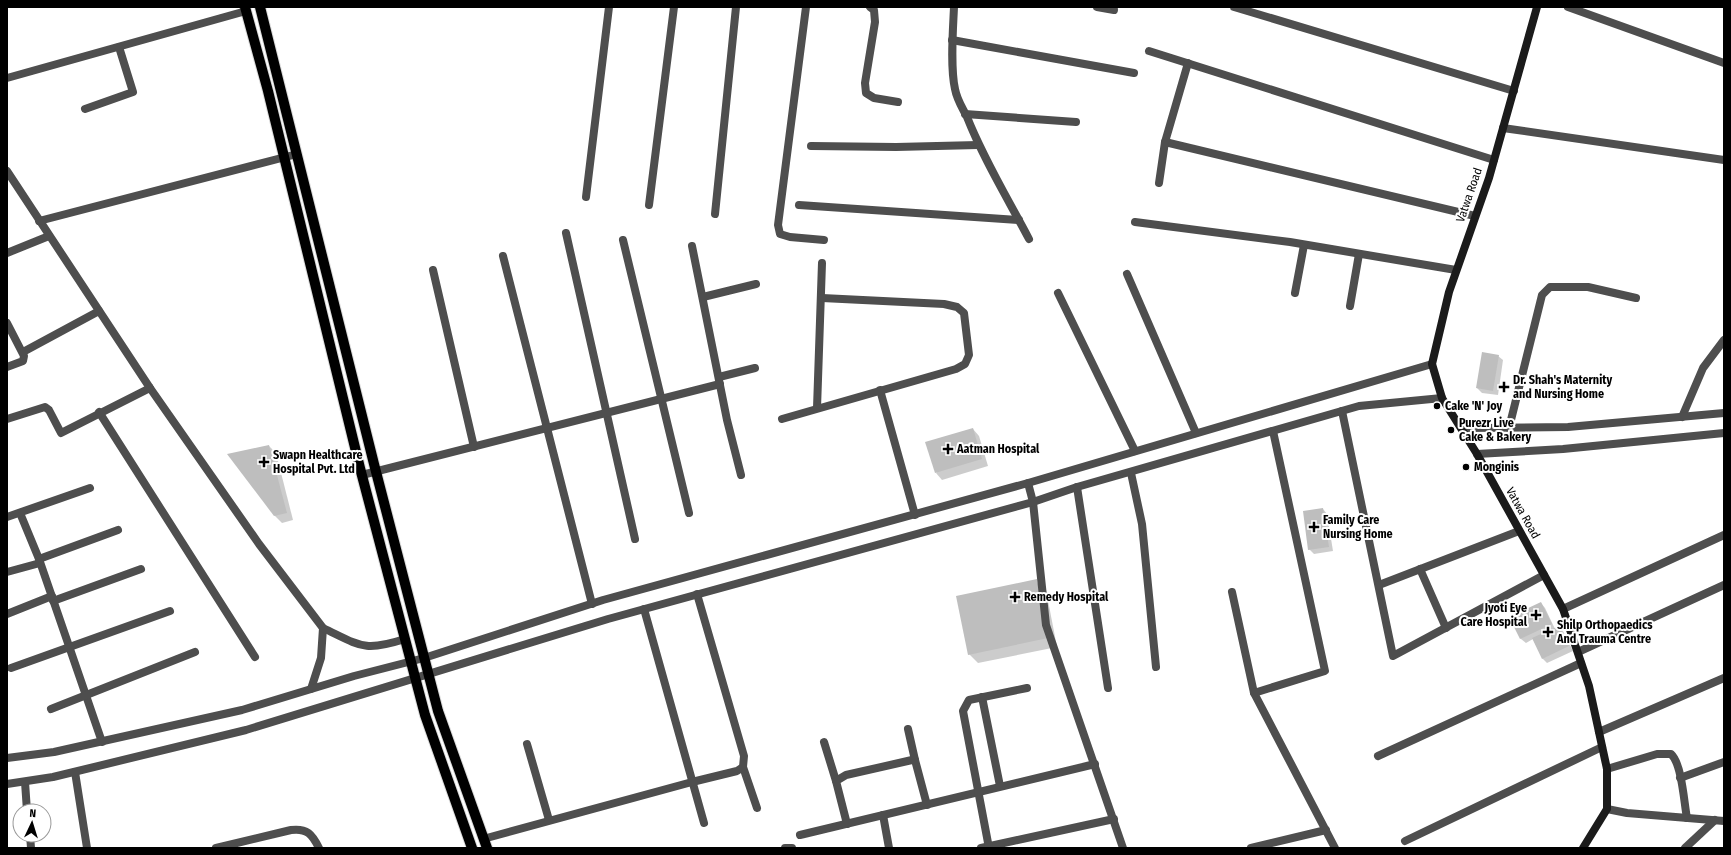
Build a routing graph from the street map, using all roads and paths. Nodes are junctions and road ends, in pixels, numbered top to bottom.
1 (260, 7) edge
2 (609, 7) edge
3 (674, 7) edge
4 (736, 7) edge
5 (806, 7) edge
6 (870, 7) edge
7 (954, 7) edge
8 (1097, 7) edge
9 (1234, 7) edge
10 (1538, 7) edge
11 (1568, 7) edge
12 (246, 9) edge
13 (1114, 10) dead end
14 (952, 40) junction
15 (119, 47) junction
16 (1149, 51) dead end
17 (1188, 63) junction
18 (1724, 63) edge
19 (1134, 73) dead end
20 (7, 78) edge
21 (1514, 91) junction
22 (898, 102) dead end
23 (85, 108) dead end
24 (965, 114) junction
25 (1076, 122) dead end
26 (1503, 128) junction
27 (1166, 142) junction
28 (978, 145) junction
29 (812, 146) dead end
30 (297, 154) junction
31 (283, 157) junction
32 (1494, 160) junction
33 (1724, 160) edge
34 (7, 171) edge
35 (1158, 183) dead end
36 (586, 197) dead end
37 (649, 205) dead end
38 (799, 205) dead end
39 (714, 214) dead end
40 (1475, 216) junction
41 (1019, 220) junction
42 (39, 221) junction
43 (1135, 222) dead end
44 (566, 233) dead end
45 (49, 236) junction
46 (623, 240) dead end
47 (824, 240) dead end
48 (1030, 240) dead end
49 (1304, 245) junction
50 (692, 246) dead end
51 (7, 254) edge
52 (1359, 254) junction
53 (504, 256) dead end
54 (822, 263) dead end
55 (433, 270) dead end
56 (1456, 270) junction
57 (1127, 274) dead end
58 (756, 284) dead end
59 (1058, 293) dead end
60 (1295, 293) dead end
61 (703, 297) junction
62 (822, 298) junction
63 (1636, 298) dead end
64 (1350, 306) dead end
65 (99, 311) junction
66 (7, 323) edge
67 (1724, 340) edge
68 (23, 352) junction
69 (1432, 364) junction
70 (7, 367) edge
71 (754, 368) dead end
72 (719, 381) junction
73 (150, 388) junction
74 (880, 390) junction
75 (1442, 398) junction
76 (661, 399) junction
77 (817, 408) junction
78 (1342, 411) junction
79 (99, 412) junction
80 (607, 413) junction
81 (1724, 413) edge
82 (1682, 417) junction
83 (7, 419) edge
84 (782, 419) dead end
85 (547, 428) junction
86 (1463, 428) junction
87 (1509, 428) junction
88 (1273, 431) junction
89 (1724, 432) edge
90 (1196, 433) junction
91 (474, 447) junction
92 (1135, 451) junction
93 (1477, 454) junction
94 (376, 472) junction
95 (1130, 473) junction
96 (362, 475) junction
97 (741, 475) dead end
98 (1028, 483) junction
99 (1077, 487) junction
100 (90, 488) dead end
101 (1033, 502) junction
102 (20, 513) junction
103 (689, 513) dead end
104 (915, 514) junction
105 (7, 517) edge
106 (118, 530) dead end
107 (1519, 532) junction
108 (1724, 535) edge
109 (635, 539) dead end
110 (40, 561) junction
111 (140, 569) dead end
112 (1420, 569) junction
113 (7, 572) edge
114 (1544, 575) junction
115 (1724, 584) edge
116 (1379, 585) junction
117 (1232, 592) dead end
118 (697, 594) junction
119 (52, 598) junction
120 (592, 604) junction
121 (644, 609) junction
122 (1563, 609) junction
123 (170, 610) dead end
124 (7, 614) edge
125 (323, 628) junction
126 (1446, 628) junction
127 (405, 639) junction
128 (69, 648) junction
129 (195, 652) dead end
130 (1578, 652) junction
131 (255, 657) dead end
132 (424, 658) junction
133 (411, 662) junction
134 (1581, 663) junction
135 (1156, 667) dead end
136 (11, 668) dead end
137 (429, 675) junction
138 (1724, 678) edge
139 (416, 679) junction
140 (1027, 688) dead end
141 (1108, 688) dead end
142 (311, 689) junction
143 (1254, 693) junction
144 (86, 696) junction
145 (982, 697) junction
146 (51, 709) dead end
147 (908, 729) dead end
148 (1599, 732) junction
149 (102, 742) junction
150 (824, 742) dead end
151 (527, 744) dead end
152 (1602, 747) junction
153 (1378, 756) dead end
154 (7, 758) edge
155 (915, 760) junction
156 (1724, 762) edge
157 (1095, 764) junction
158 (743, 767) junction
159 (1607, 769) junction
160 (75, 772) junction
161 (1680, 778) junction
162 (25, 782) junction
163 (692, 782) junction
164 (836, 782) junction
165 (7, 784) edge
166 (1000, 786) junction
167 (978, 792) junction
168 (26, 803) edge
169 (927, 804) junction
170 (757, 808) dead end
171 (1607, 809) junction
172 (883, 815) junction
173 (1687, 818) junction
174 (1114, 819) junction
175 (549, 820) junction
176 (1715, 820) junction
177 (1724, 821) edge
178 (704, 823) dead end
179 (847, 824) junction
180 (1326, 830) junction
181 (800, 836) dead end
182 (1405, 841) dead end
183 (485, 843) edge
184 (986, 847) edge
185 (87, 848) edge
186 (216, 848) edge
187 (319, 848) edge
188 (472, 848) edge
189 (785, 848) edge
190 (792, 848) edge
191 (889, 848) edge
192 (1123, 848) edge
193 (1250, 848) edge
194 (1335, 848) edge
195 (1583, 848) edge
196 (1685, 848) edge

1 - 30 main road
2 - 36 street
3 - 37 street
4 - 39 street
5 - 47 street
6 - 22 street
7 - 14 street
8 - 13 street
9 - 21 street
10 - 21 main road, Vatwa Road
11 - 18 street
12 - 15 street
12 - 31 main road
14 - 19 street
14 - 24 street
15 - 20 street
15 - 23 street
16 - 17 street
17 - 27 street
17 - 32 street
21 - 26 main road, Vatwa Road
24 - 25 street
24 - 28 street
26 - 32 main road, Vatwa Road
26 - 33 street
27 - 35 street
27 - 40 street
28 - 29 street
28 - 41 street
30 - 31 street
30 - 94 main road
31 - 42 street
31 - 96 main road
32 - 40 main road, Vatwa Road
34 - 42 street
38 - 41 street
40 - 56 main road, Vatwa Road
41 - 48 street
42 - 45 street
43 - 49 street
44 - 80 street
45 - 51 street
45 - 65 street
46 - 76 street
49 - 52 street
49 - 60 street
50 - 61 street
52 - 56 street
52 - 64 street
53 - 85 street
54 - 62 street
55 - 91 street
56 - 69 main road, Vatwa Road
57 - 90 street
58 - 61 street
59 - 92 street
61 - 72 street
62 - 74 street
62 - 77 street
63 - 87 street
65 - 68 street
65 - 73 street
66 - 68 street
67 - 82 street
68 - 70 street
69 - 75 main road, Vatwa Road
69 - 90 street
71 - 72 street
72 - 76 street
72 - 97 street
73 - 79 street
73 - 125 street
74 - 77 street
74 - 104 street
75 - 78 street
75 - 86 main road, Vatwa Road
76 - 80 street
76 - 103 street
77 - 84 street
78 - 88 street
78 - 116 street
79 - 83 street
79 - 131 street
80 - 85 street
80 - 109 street
81 - 82 street
82 - 87 street
85 - 91 street
85 - 120 street
86 - 87 street
86 - 93 main road, Vatwa Road
88 - 95 street
88 - 143 street
89 - 93 street
90 - 92 street
91 - 94 street
92 - 98 street
93 - 107 main road, Vatwa Road
94 - 96 street
94 - 132 main road
95 - 99 street
95 - 135 street
96 - 127 main road
98 - 101 street
98 - 104 street
99 - 101 street
99 - 141 street
100 - 102 street
101 - 118 street
101 - 157 street
102 - 105 street
102 - 110 street
104 - 120 street
106 - 110 street
107 - 112 street
107 - 114 main road, Vatwa Road
108 - 122 street
110 - 113 street
110 - 119 street
111 - 119 street
112 - 116 street
112 - 126 street
114 - 122 main road, Vatwa Road
114 - 126 street
115 - 130 street
116 - 126 street
117 - 143 street
118 - 121 street
118 - 158 street
119 - 124 street
119 - 128 street
120 - 132 street
121 - 137 street
121 - 163 street
122 - 130 main road, Vatwa Road
123 - 128 street
125 - 127 street
125 - 142 street
127 - 133 main road
128 - 136 street
128 - 144 street
129 - 144 street
130 - 134 main road, Vatwa Road
132 - 133 street
132 - 137 main road
133 - 139 main road
133 - 142 street
134 - 148 main road, Vatwa Road
134 - 153 street
137 - 139 street
137 - 183 main road
138 - 148 street
139 - 160 street
139 - 188 main road
140 - 145 street
142 - 149 street
143 - 180 street
144 - 146 street
144 - 149 street
145 - 166 street
145 - 167 street
147 - 155 street
148 - 152 main road, Vatwa Road
149 - 154 street
150 - 164 street
151 - 175 street
152 - 159 main road, Vatwa Road
152 - 182 street
155 - 164 street
155 - 169 street
156 - 161 street
157 - 166 street
157 - 174 street
158 - 163 street
158 - 170 street
159 - 161 street
159 - 171 main road, Vatwa Road
160 - 162 street
160 - 185 street
161 - 173 street
162 - 165 street
162 - 168 street
163 - 175 street
163 - 178 street
164 - 179 street
166 - 167 street
167 - 169 street
167 - 184 street
169 - 172 street
171 - 173 street
171 - 195 main road
172 - 179 street
172 - 191 street
173 - 176 street
174 - 184 street
174 - 192 street
175 - 183 street
176 - 177 street
176 - 196 street
179 - 181 street
180 - 193 street
180 - 194 street
186 - 187 street
189 - 190 street

